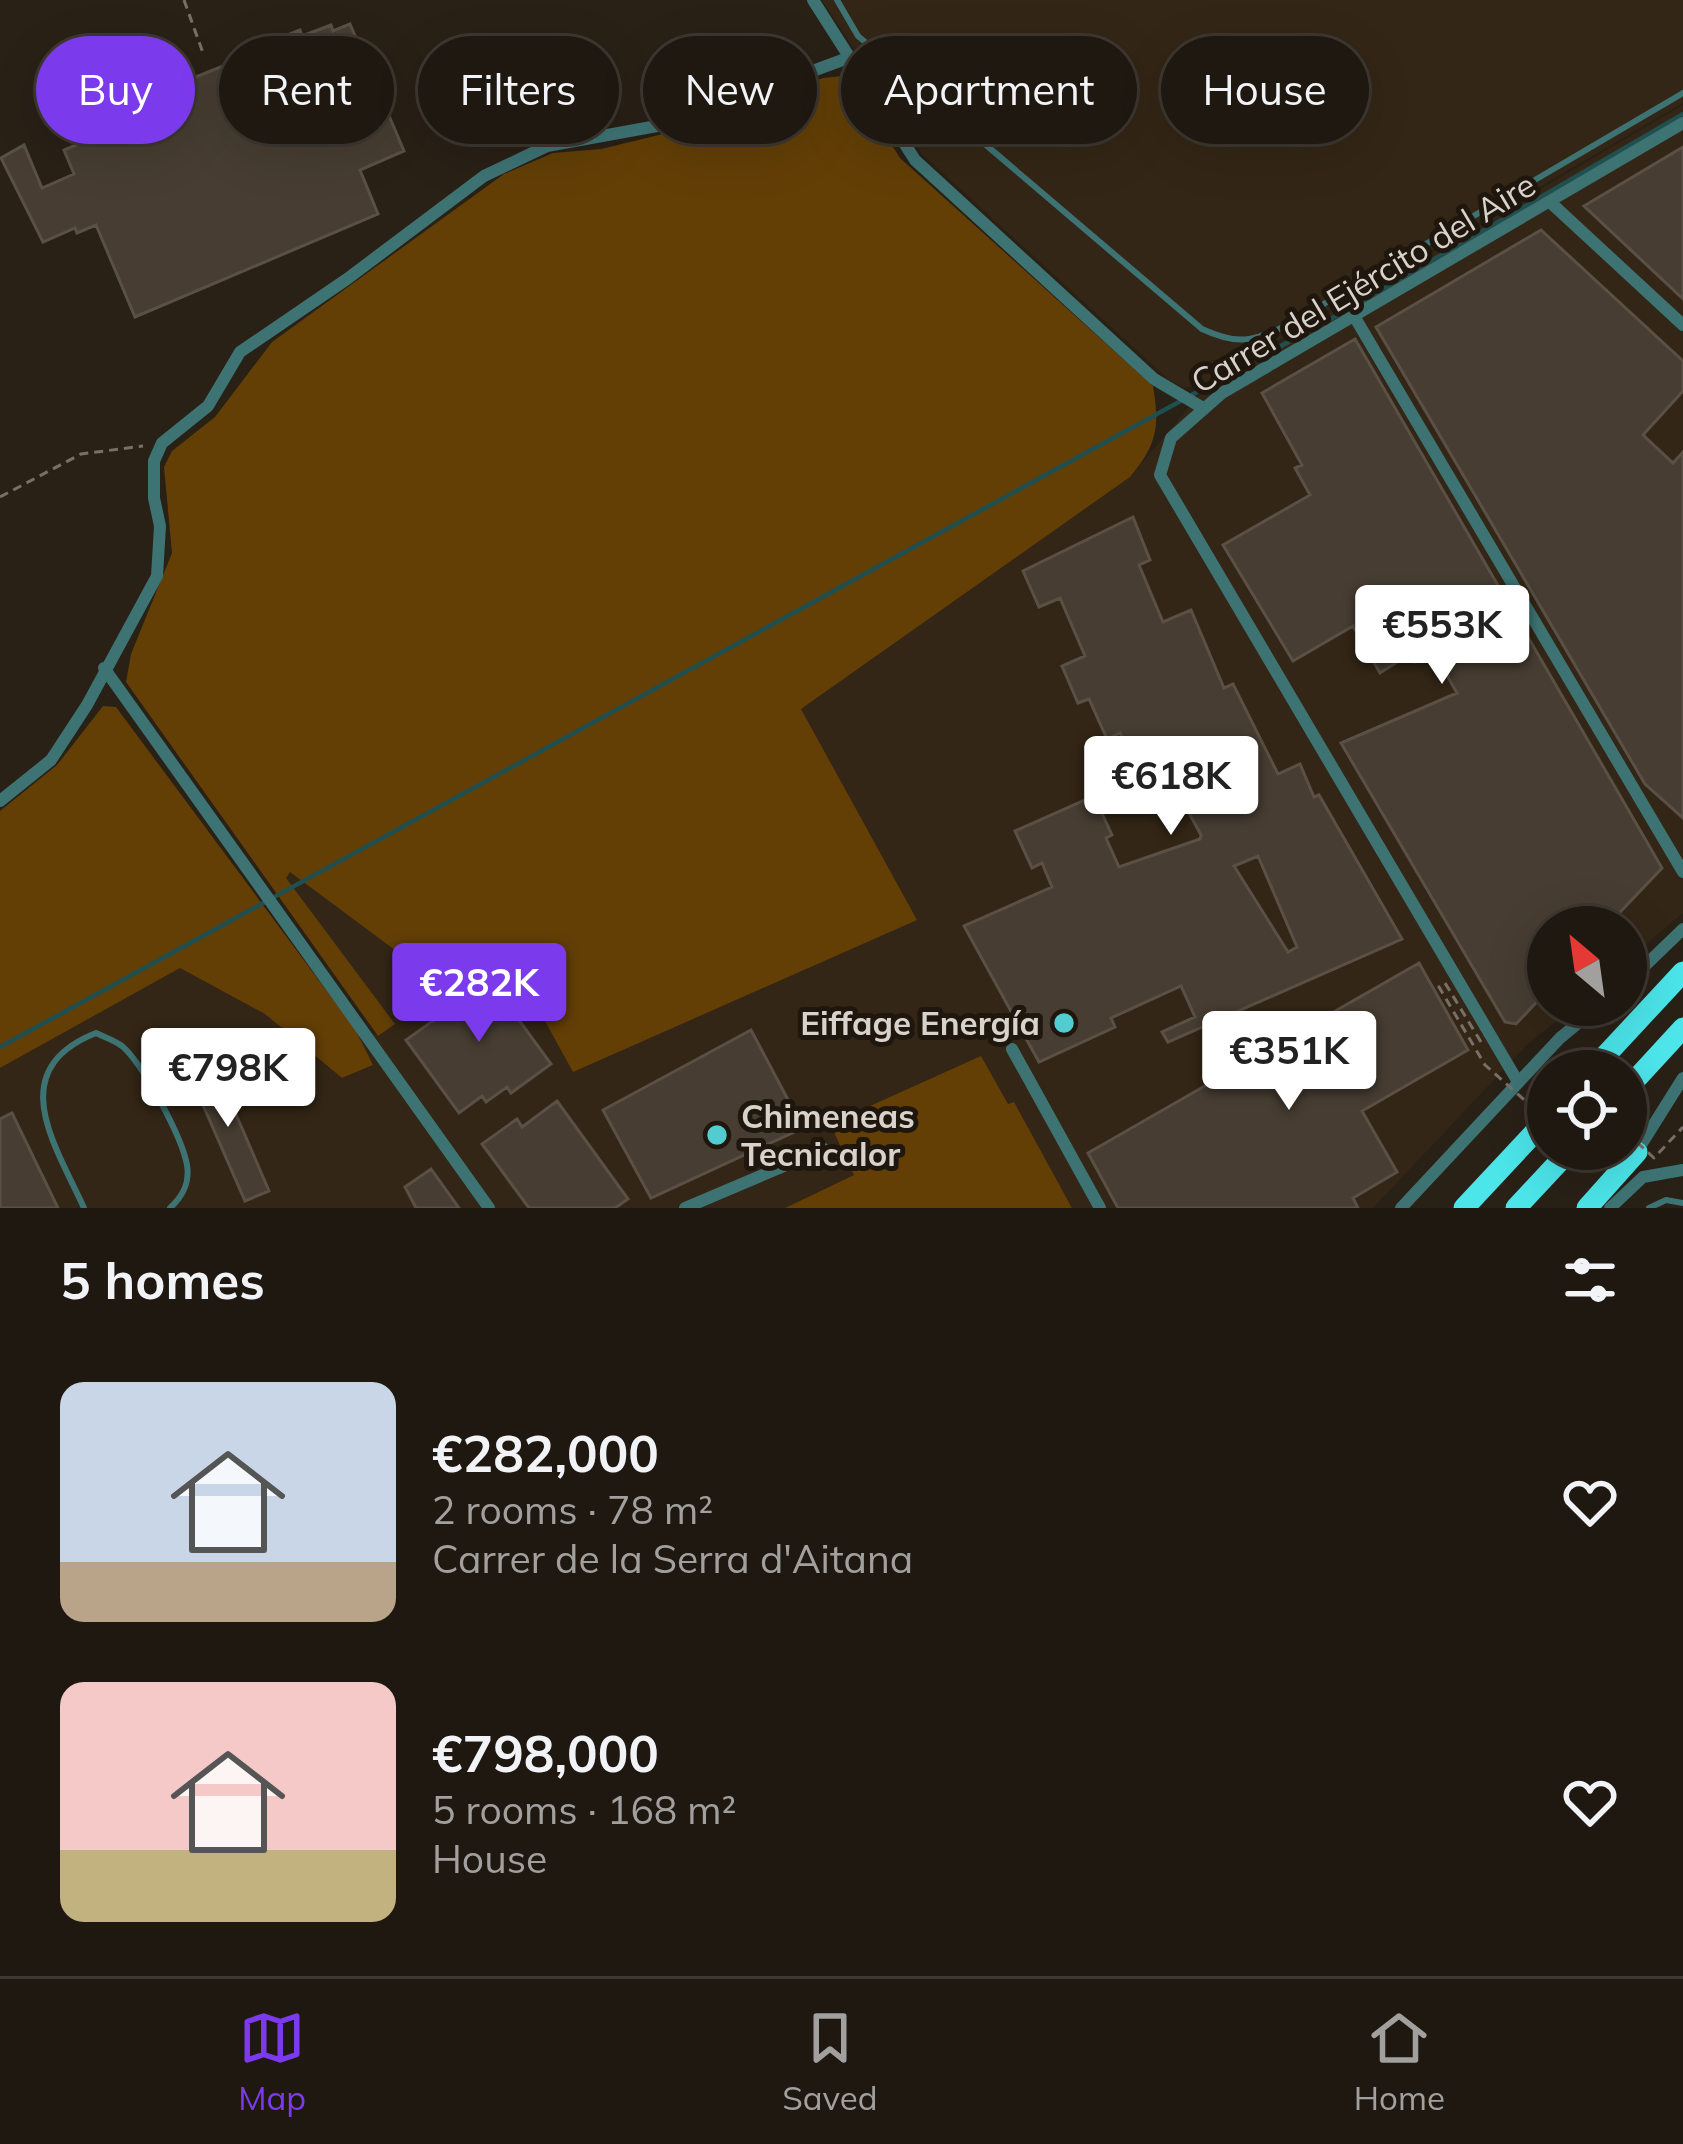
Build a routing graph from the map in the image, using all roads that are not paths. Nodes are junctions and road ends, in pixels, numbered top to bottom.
1 (813, 0) edge
2 (837, 0) edge
3 (841, 46) edge
4 (841, 61) edge
5 (1683, 93) edge
6 (1683, 123) edge
7 (904, 144) edge
8 (1550, 202) junction
9 (1354, 316) junction
10 (1683, 325) edge
11 (1203, 408) junction
12 (104, 668) junction
13 (0, 801) edge
14 (1683, 872) edge
15 (1683, 929) edge
16 (1647, 964) edge
17 (1683, 972) edge
18 (1575, 1026) edge
19 (1683, 1028) edge
20 (1012, 1048) dead end
21 (1611, 1050) edge
22 (1647, 1067) edge
23 (1683, 1078) edge
24 (1518, 1082) junction
25 (1647, 1122) edge
26 (1527, 1141) edge
27 (824, 1149) dead end
28 (1554, 1170) edge
29 (1612, 1170) edge
30 (1620, 1170) edge
31 (1683, 1170) edge
32 (1683, 1203) edge
33 (84, 1208) edge
34 (170, 1208) edge
35 (489, 1208) edge
36 (685, 1208) edge
37 (1100, 1208) edge
38 (1401, 1208) edge
39 (1464, 1208) edge
40 (1516, 1208) edge
41 (1587, 1208) edge
42 (1606, 1208) edge
43 (1648, 1208) edge

1 - 3 street
2 - 5 lane
4 - 12 street
6 - 8 street, Carrer del Ejército del Aire
7 - 11 street
8 - 9 street, Carrer del Ejército del Aire
8 - 10 street
9 - 11 street, Carrer del Ejército del Aire
9 - 14 street
11 - 24 street, Carrer del Ejército del Aire
12 - 13 street
12 - 35 street
15 - 16 street
17 - 21 highway
18 - 24 street
19 - 22 highway
20 - 37 street
23 - 25 street
24 - 38 street
26 - 39 highway
27 - 36 street
28 - 40 highway
29 - 41 highway
30 - 42 street
31 - 42 street
32 - 43 lane
33 - 34 lane

